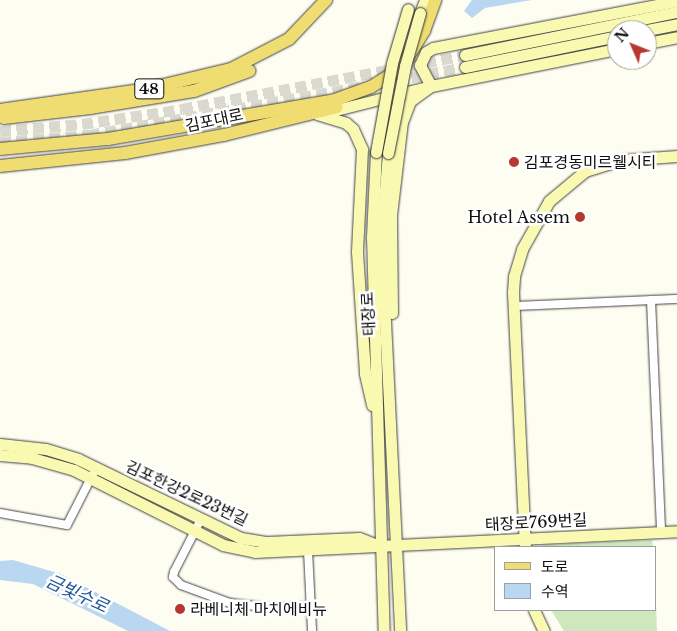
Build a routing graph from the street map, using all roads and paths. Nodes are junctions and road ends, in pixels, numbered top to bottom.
1 (326, 0) edge
2 (425, 0) edge
3 (435, 0) edge
4 (677, 1) edge
5 (410, 4) edge
6 (677, 12) edge
7 (677, 24) edge
8 (657, 28) edge
9 (677, 37) edge
10 (607, 38) edge
11 (289, 39) junction
12 (657, 40) edge
13 (607, 50) edge
14 (465, 55) tunnel mouth
15 (465, 67) tunnel mouth
16 (431, 86) junction
17 (371, 87) junction
18 (0, 110) edge
19 (287, 110) junction
20 (316, 114) junction
21 (0, 118) edge
22 (0, 149) edge
23 (677, 156) edge
24 (0, 157) edge
25 (0, 166) edge
26 (677, 299) edge
27 (651, 300) junction
28 (514, 306) junction
29 (389, 425) junction
30 (377, 428) junction
31 (0, 444) edge
32 (0, 455) edge
33 (93, 472) junction
34 (0, 513) edge
35 (198, 526) junction
36 (661, 531) junction
37 (677, 531) edge
38 (525, 543) edge
39 (381, 546) junction
40 (398, 546) junction
41 (308, 551) junction
42 (311, 606) junction
43 (534, 611) edge
44 (312, 631) edge
45 (384, 631) edge
46 (400, 631) edge
47 (544, 631) edge

1 - 11 main road, 48
2 - 29 street, 태장로, bridge
3 - 17 main road
4 - 16 street
5 - 30 street, 태장로, bridge
6 - 14 street
7 - 8 street
9 - 12 street
10 - 15 street
11 - 18 main road, 48
11 - 21 main road
13 - 16 street, 김포대로
16 - 20 street, 김포대로
16 - 29 street
17 - 19 main road
17 - 20 main road
19 - 22 main road
19 - 24 main road
20 - 25 main road, 김포대로
20 - 30 street
23 - 28 street
26 - 27 street
27 - 28 street
27 - 36 street
28 - 38 street
29 - 40 street, 태장로
30 - 39 street, 태장로
31 - 33 street, 김포한강2로23번길
32 - 33 street, 김포한강2로23번길
33 - 34 street
33 - 35 street, 김포한강2로23번길
35 - 39 street, 김포한강2로23번길
35 - 41 street, 김포한강2로23번길
35 - 42 street
36 - 37 street, 태장로769번길
36 - 38 street, 태장로769번길
38 - 40 street, 태장로769번길
39 - 40 street, 태장로769번길
39 - 41 street, 김포한강2로23번길
39 - 45 street, 태장로
40 - 46 street, 태장로
41 - 42 street
42 - 44 street
43 - 47 street

